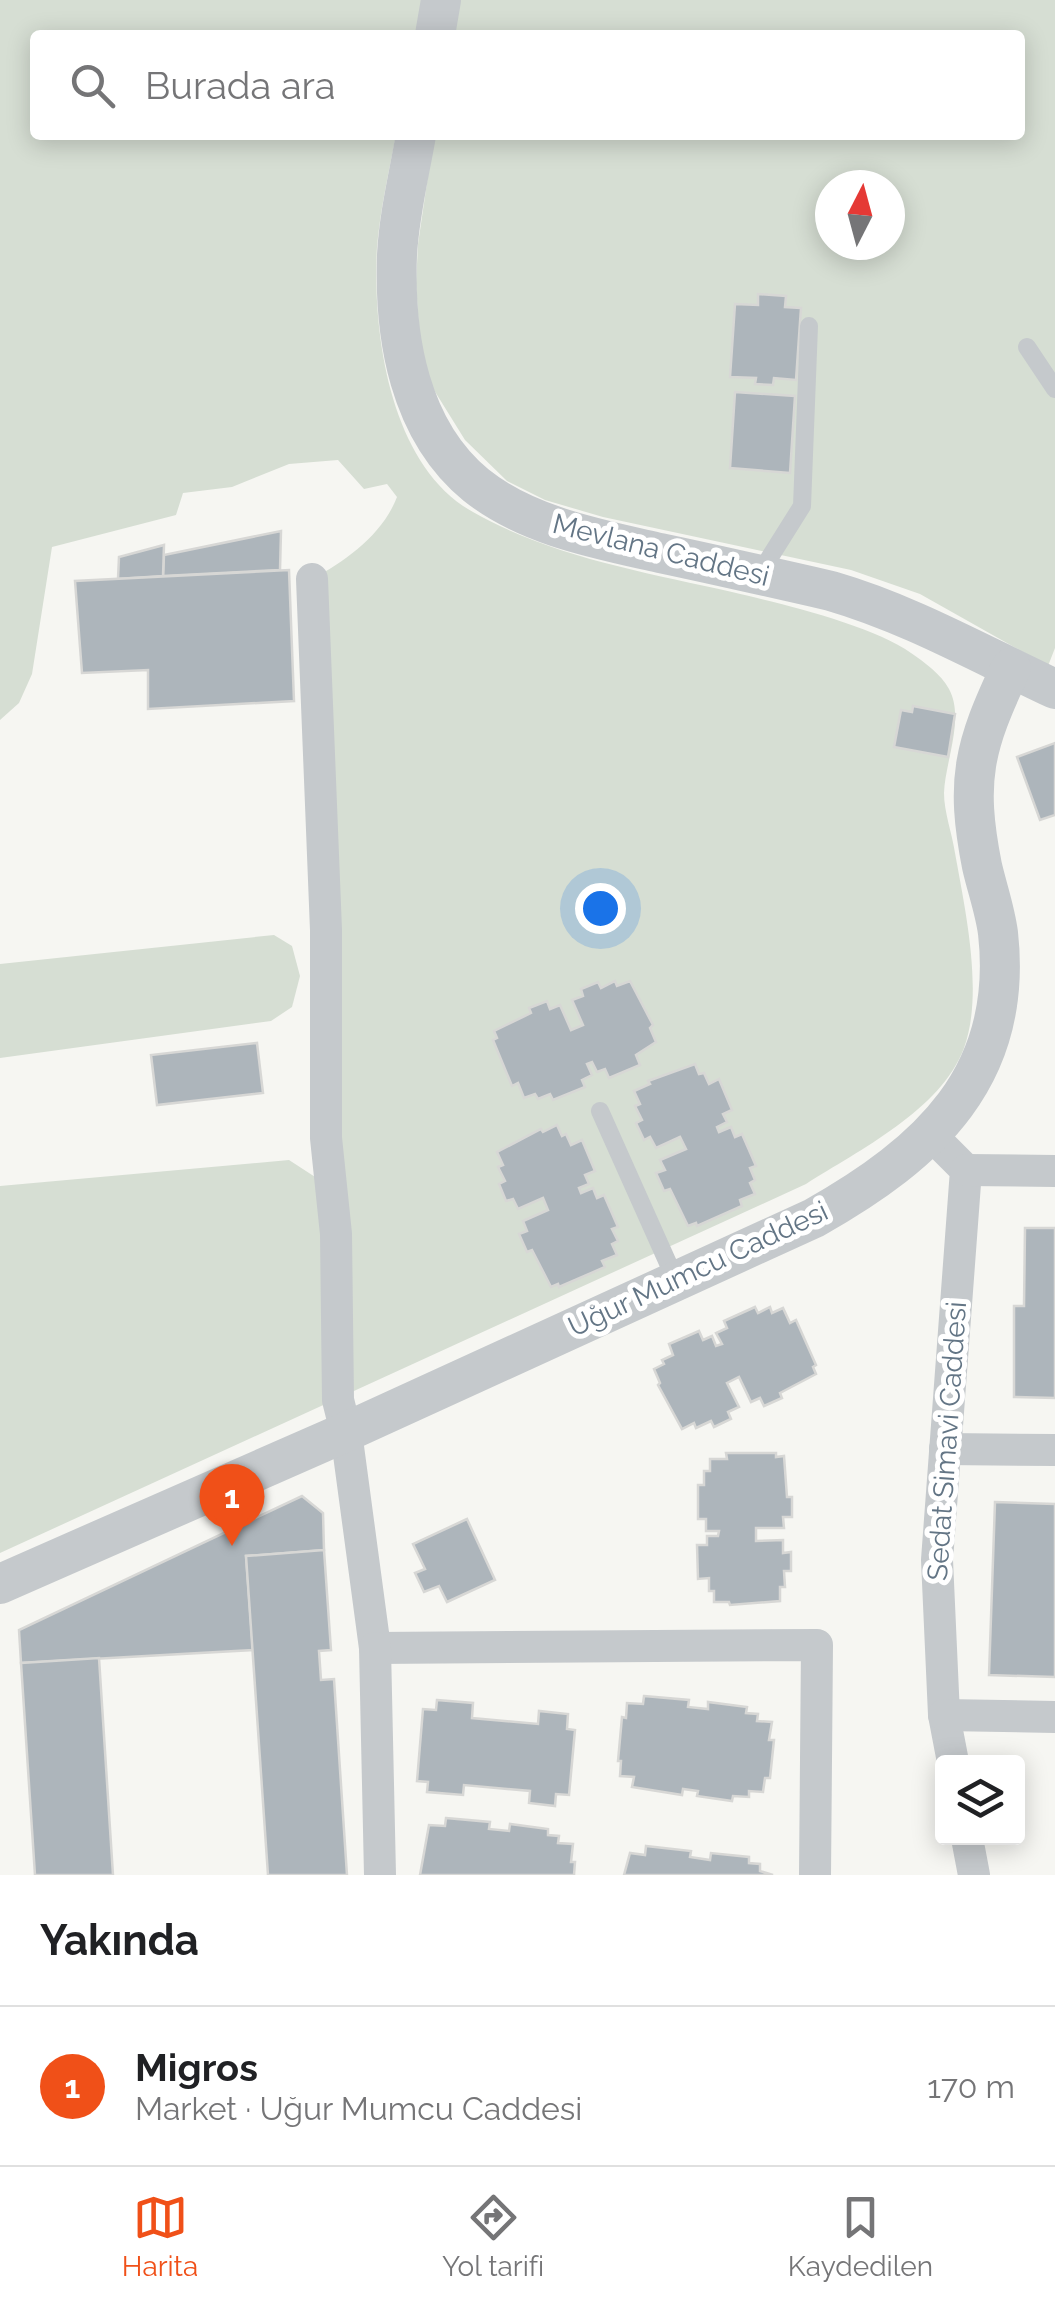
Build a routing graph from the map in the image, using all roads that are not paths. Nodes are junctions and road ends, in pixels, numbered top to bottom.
1 (441, 0) edge
2 (436, 30) edge
3 (415, 140) edge
4 (809, 326) dead end
5 (1027, 347) dead end
6 (1055, 390) edge
7 (759, 575) junction
8 (312, 579) dead end
9 (1011, 668) junction
10 (1055, 689) edge
11 (600, 1111) dead end
12 (930, 1134) junction
13 (966, 1170) junction
14 (1055, 1170) edge
15 (676, 1281) junction
16 (346, 1432) junction
17 (945, 1449) junction
18 (1055, 1450) edge
19 (0, 1584) edge
20 (375, 1648) junction
21 (944, 1715) junction
22 (1055, 1717) edge
23 (952, 1755) edge
24 (968, 1845) edge
25 (380, 1875) edge
26 (816, 1875) edge
27 (974, 1875) edge

1 - 2 street
3 - 7 street, Mevlana Caddesi
4 - 7 lane
5 - 6 lane
7 - 9 street, Mevlana Caddesi
8 - 16 street
9 - 10 street, Mevlana Caddesi
9 - 12 street, Uğur Mumcu Caddesi
11 - 15 lane
12 - 13 street
12 - 15 street, Uğur Mumcu Caddesi
13 - 14 street
13 - 17 street, Sedat Simavi Caddesi
15 - 16 street, Uğur Mumcu Caddesi
16 - 19 street, Uğur Mumcu Caddesi
16 - 20 street
17 - 18 street
17 - 21 street, Sedat Simavi Caddesi
20 - 25 street
20 - 26 street
21 - 22 street
21 - 23 street, Sedat Simavi Caddesi
24 - 27 street

